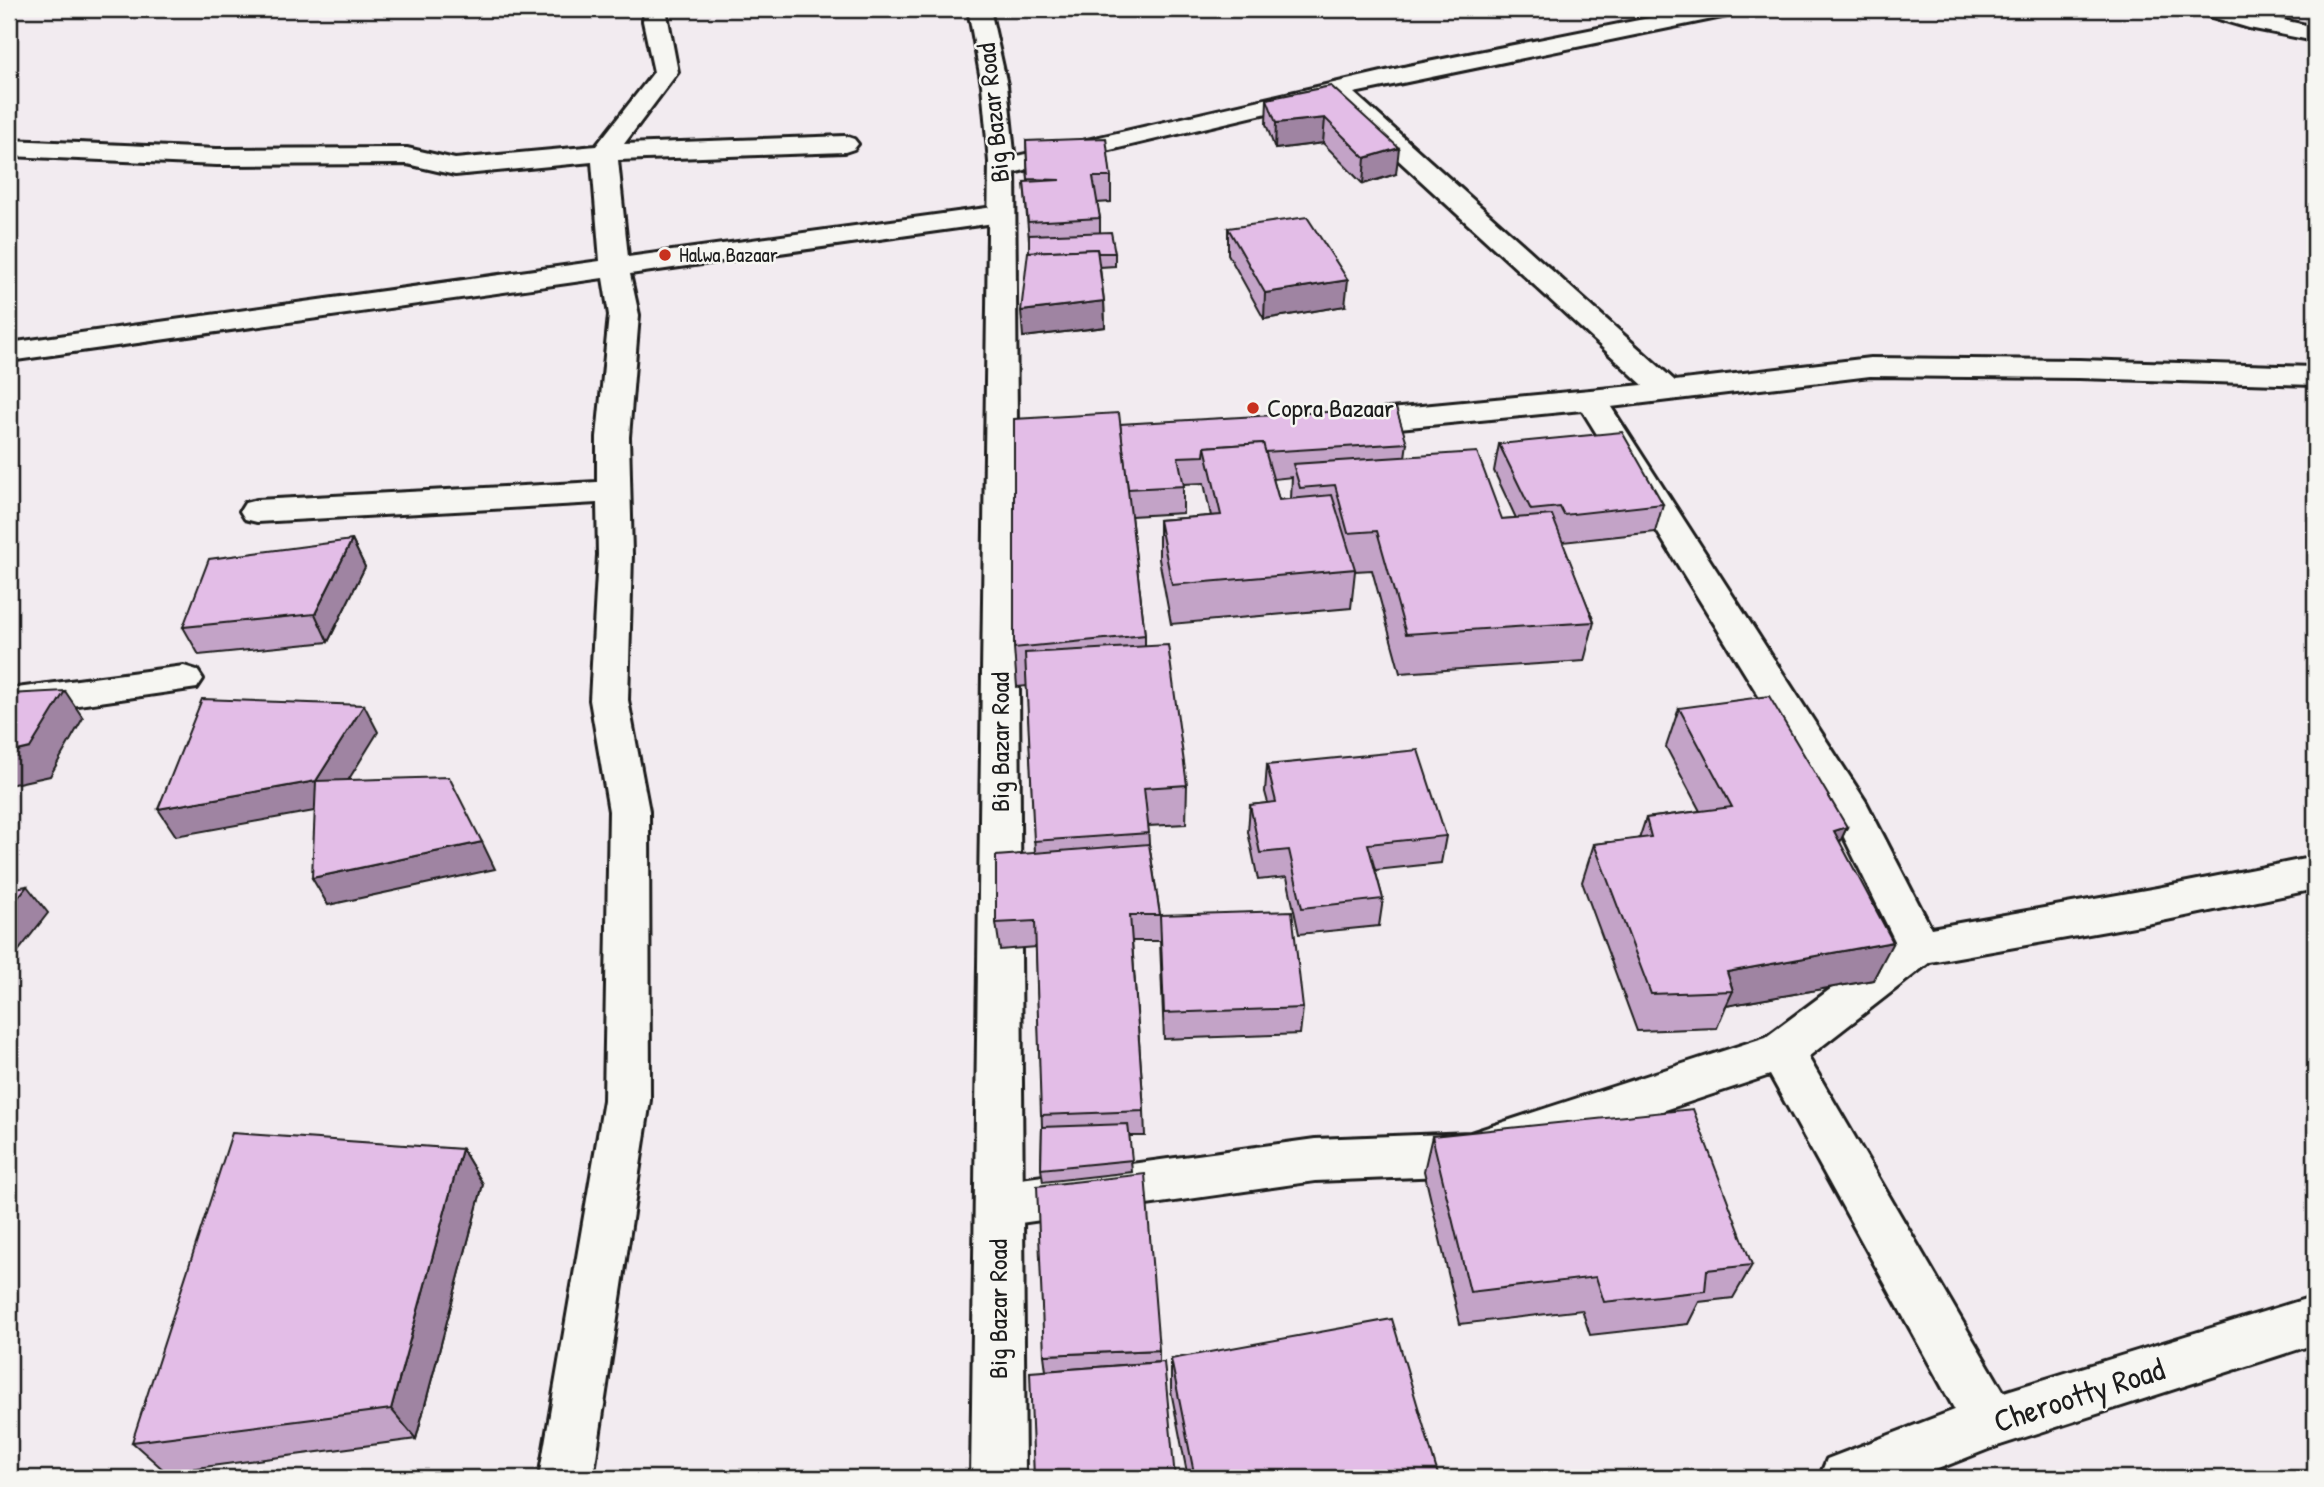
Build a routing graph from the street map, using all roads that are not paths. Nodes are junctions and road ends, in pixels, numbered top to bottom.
1 (655, 9) edge
2 (979, 9) edge
3 (1727, 9) edge
4 (2210, 9) edge
5 (2315, 34) edge
6 (1337, 91) junction
7 (845, 144) dead end
8 (9, 148) edge
9 (604, 153) junction
10 (1004, 167) junction
11 (1001, 214) junction
12 (615, 268) junction
13 (9, 352) edge
14 (2315, 376) edge
15 (1667, 390) junction
16 (1591, 400) junction
17 (1321, 425) edge
18 (614, 492) junction
19 (257, 511) dead end
20 (184, 679) dead end
21 (9, 702) edge
22 (2315, 873) edge
23 (1919, 947) junction
24 (1781, 1052) junction
25 (999, 1204) junction
26 (2315, 1320) edge
27 (1991, 1422) junction
28 (566, 1478) edge
29 (998, 1478) edge
30 (1850, 1478) edge

1 - 9 street
2 - 10 street, Big Bazar Road
3 - 6 street
4 - 5 street
6 - 10 street
6 - 15 street
7 - 9 street
8 - 9 street
9 - 12 street
10 - 11 street, Big Bazar Road
11 - 12 street
11 - 25 street, Big Bazar Road
12 - 13 street
12 - 18 street
14 - 15 street
15 - 16 street
16 - 17 street
16 - 23 street
18 - 19 street
18 - 28 street
20 - 21 street
22 - 23 street
23 - 24 street
24 - 25 street
24 - 27 street
25 - 29 street, Big Bazar Road
26 - 27 street, Cherootty Road
27 - 30 street, Cherootty Road

